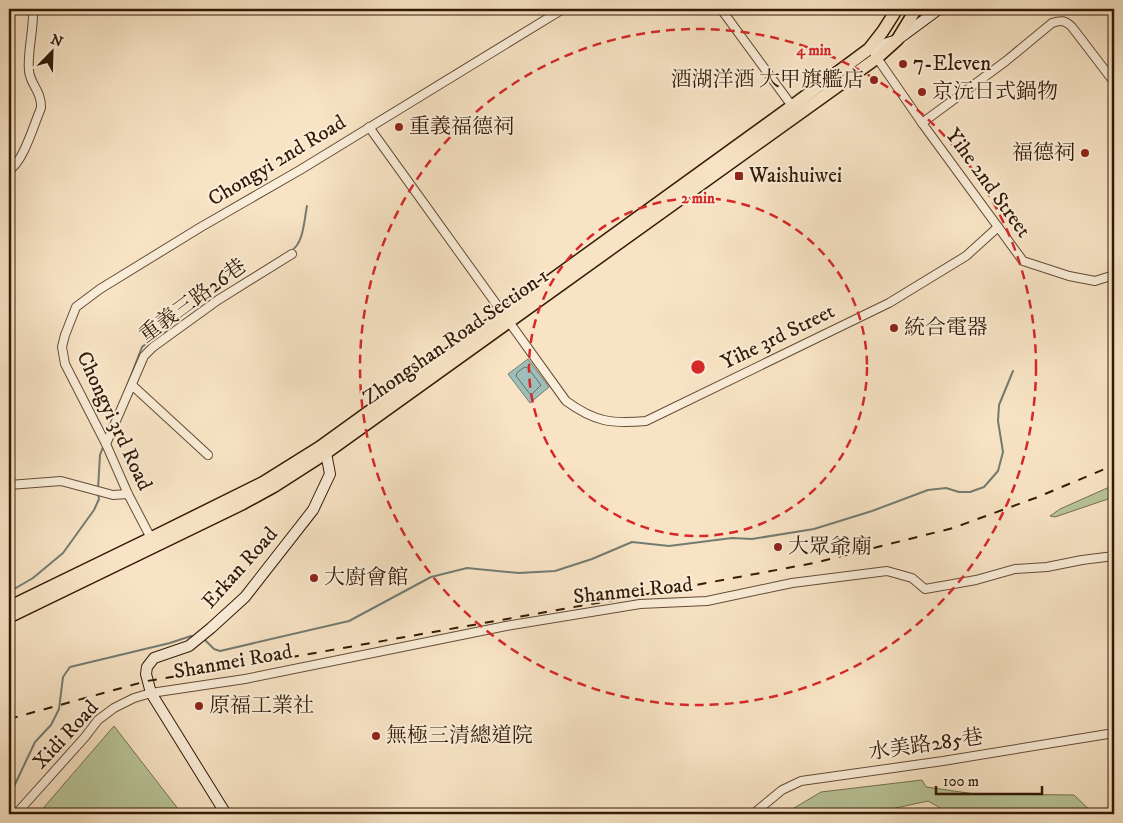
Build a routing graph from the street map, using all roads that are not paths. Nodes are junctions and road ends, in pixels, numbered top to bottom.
1 (33, 9) edge
2 (563, 9) edge
3 (720, 9) edge
4 (897, 9) edge
5 (916, 9) edge
6 (939, 9) edge
7 (897, 40) junction
8 (868, 49) junction
9 (877, 58) junction
10 (1114, 82) edge
11 (792, 106) junction
12 (922, 123) junction
13 (369, 127) junction
14 (9, 170) edge
15 (998, 227) junction
16 (292, 254) dead end
17 (1114, 275) edge
18 (100, 289) joint
19 (505, 319) junction
20 (132, 386) junction
21 (106, 444) junction
22 (323, 450) junction
23 (208, 455) dead end
24 (9, 485) edge
25 (128, 494) junction
26 (153, 542) junction
27 (1114, 556) edge
28 (9, 607) edge
29 (9, 617) edge
30 (151, 694) junction
31 (1114, 733) edge
32 (16, 814) edge
33 (226, 814) edge
34 (753, 814) edge

1 - 14 street
2 - 13 street
3 - 11 street
4 - 8 main road
5 - 7 main road
6 - 7 street, Zhongshan Road Section 1
7 - 8 street, Zhongshan Road Section 1
7 - 9 main road, Zhongshan Road Section 1
8 - 9 street, Yihe 2nd Street
8 - 11 main road, Zhongshan Road Section 1
9 - 12 street, Yihe 2nd Street
9 - 19 main road, Zhongshan Road Section 1
10 - 12 street
11 - 19 main road, Zhongshan Road Section 1
12 - 15 street, Yihe 2nd Street
13 - 18 street, Chongyi 2nd Road
13 - 19 street, Chongyi 2nd Road
15 - 17 street, Yihe 2nd Street
15 - 19 street, Yihe 3rd Street
16 - 20 street, 重義三路26巷
18 - 21 street, Chongyi 3rd Road
19 - 22 main road, Zhongshan Road Section 1
20 - 21 street, 重義三路26巷
20 - 23 street
21 - 25 street, Chongyi 3rd Road
22 - 26 main road, Zhongshan Road Section 1
22 - 30 street, Erkan Road
24 - 25 street
25 - 26 street, Chongyi 3rd Road
26 - 28 main road, Zhongshan Road Section 1
26 - 29 main road, Zhongshan Road Section 1
27 - 30 street, Shanmei Road
30 - 32 street, Xidi Road
30 - 33 street, Erkan Road
31 - 34 street, 水美路285巷

